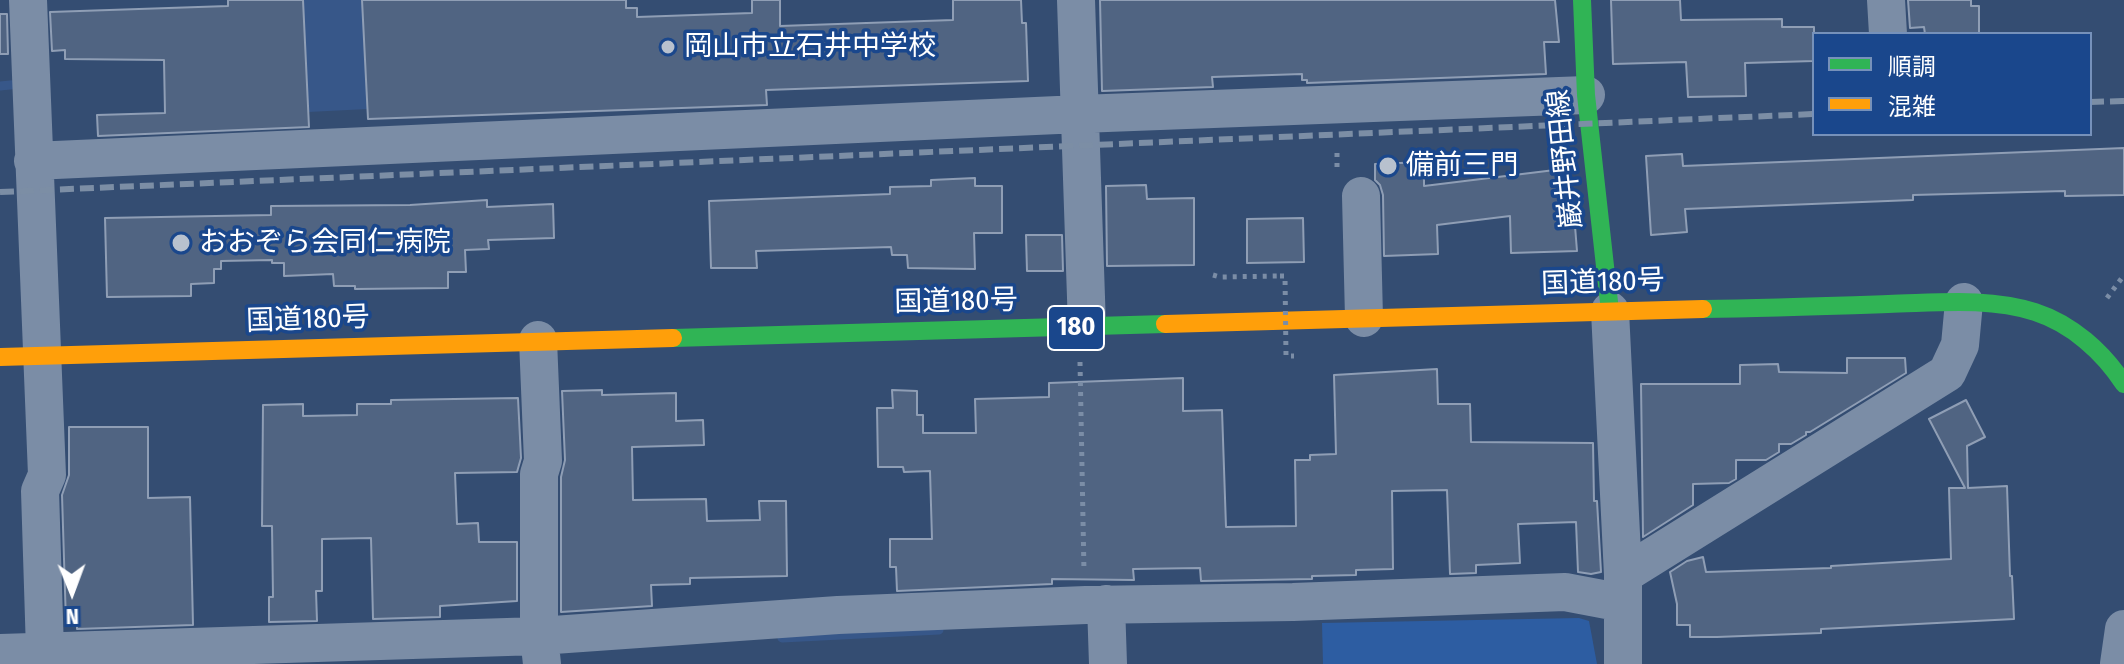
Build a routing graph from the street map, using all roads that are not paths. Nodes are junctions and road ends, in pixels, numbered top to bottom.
1 (28, 0) edge
2 (1076, 0) edge
3 (1582, 0) edge
4 (1886, 0) edge
5 (1888, 32) edge
6 (1586, 95) junction
7 (1080, 114) junction
8 (33, 161) junction
9 (1361, 196) dead end
10 (1964, 302) junction
11 (1610, 311) junction
12 (1364, 318) junction
13 (1083, 328) junction
14 (538, 340) junction
15 (41, 356) junction
16 (0, 357) edge
17 (2124, 384) edge
18 (1096, 604) junction
19 (1628, 629) edge
20 (2124, 629) edge
21 (540, 650) edge
22 (45, 651) junction
23 (0, 653) edge
24 (109, 658) edge
25 (1108, 664) edge
26 (2119, 664) edge

1 - 8 street
2 - 7 street
3 - 6 main road, 巌井野田線
4 - 5 street
6 - 7 street
6 - 11 main road, 巌井野田線
7 - 8 street
7 - 13 street
8 - 15 street
9 - 12 street
10 - 11 main road, 国道180号 / 180
10 - 17 main road, 国道180号 / 180
10 - 19 street
11 - 12 main road, 国道180号 / 180
11 - 19 street
12 - 13 main road, 国道180号 / 180
13 - 14 main road, 国道180号 / 180
14 - 15 main road, 国道180号 / 180
14 - 21 street
15 - 16 main road, 国道180号 / 180
15 - 22 street
18 - 19 street
18 - 21 street
18 - 25 street
20 - 26 street
21 - 24 street
22 - 23 street
22 - 24 street

